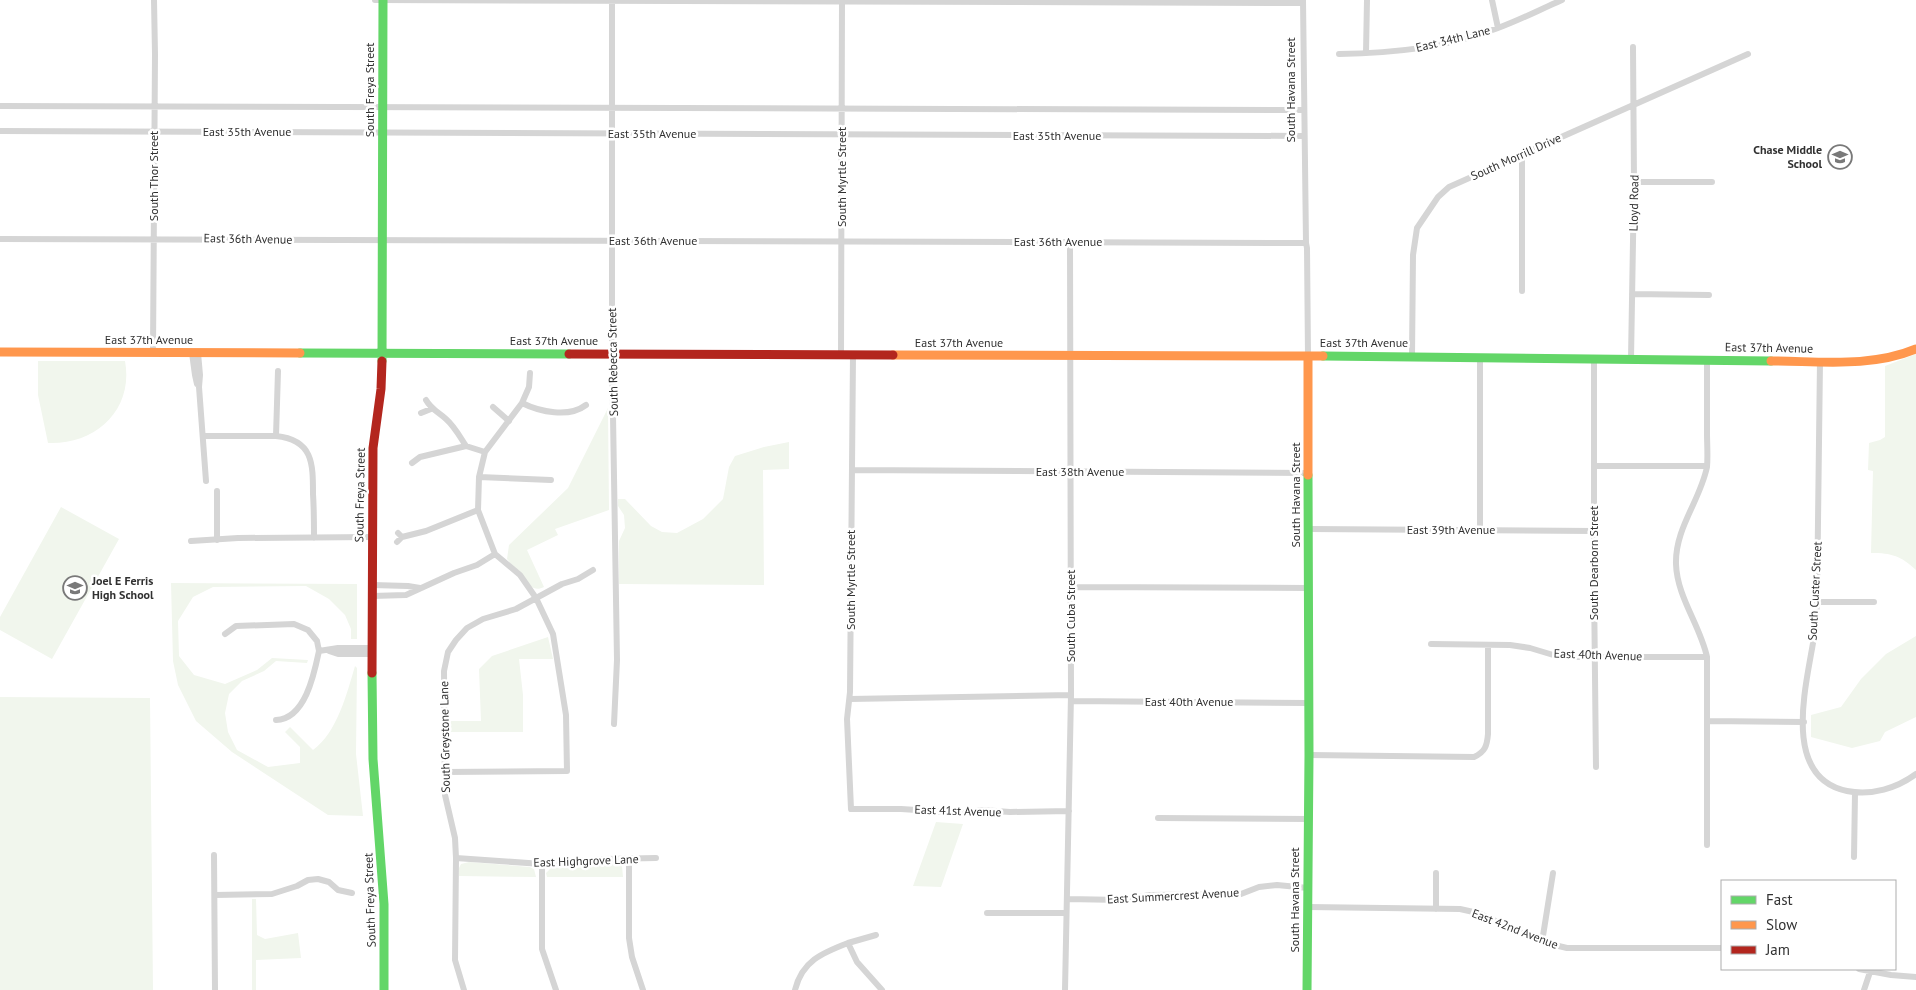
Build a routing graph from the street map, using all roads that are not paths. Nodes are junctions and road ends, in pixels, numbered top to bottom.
1 (154, 0) edge
2 (375, 0) edge
3 (383, 0) edge
4 (612, 0) edge
5 (1367, 0) edge
6 (1492, 0) edge
7 (1562, 0) edge
8 (842, 1) edge
9 (1303, 2) edge
10 (1498, 28) junction
11 (1632, 47) dead end
12 (1366, 53) junction
13 (1339, 54) dead end
14 (1748, 54) dead end
15 (1634, 103) junction
16 (0, 106) edge
17 (155, 106) junction
18 (382, 107) junction
19 (613, 108) junction
20 (842, 109) junction
21 (1303, 110) junction
22 (0, 131) edge
23 (154, 132) junction
24 (382, 133) junction
25 (613, 134) junction
26 (842, 135) junction
27 (1303, 136) junction
28 (1522, 154) junction
29 (1634, 182) junction
30 (1712, 182) dead end
31 (154, 238) junction
32 (0, 239) edge
33 (381, 241) junction
34 (612, 241) junction
35 (842, 242) junction
36 (1070, 242) junction
37 (1306, 243) junction
38 (1522, 290) dead end
39 (1632, 294) junction
40 (1709, 295) dead end
41 (1916, 349) edge
42 (0, 352) edge
43 (152, 353) junction
44 (195, 353) junction
45 (382, 353) junction
46 (612, 354) junction
47 (842, 355) junction
48 (853, 355) junction
49 (1071, 356) junction
50 (1308, 356) junction
51 (1412, 356) junction
52 (1480, 357) junction
53 (1594, 359) junction
54 (1631, 360) junction
55 (1707, 360) junction
56 (1820, 361) junction
57 (278, 370) dead end
58 (530, 373) dead end
59 (426, 400) dead end
60 (522, 403) junction
61 (586, 405) dead end
62 (493, 407) dead end
63 (431, 409) junction
64 (421, 414) dead end
65 (509, 421) junction
66 (203, 436) junction
67 (276, 436) junction
68 (466, 446) junction
69 (485, 452) junction
70 (412, 463) dead end
71 (1594, 466) junction
72 (1707, 466) junction
73 (852, 470) junction
74 (1070, 472) junction
75 (1309, 473) junction
76 (479, 477) junction
77 (550, 480) dead end
78 (206, 481) dead end
79 (217, 491) dead end
80 (478, 510) junction
81 (1309, 529) junction
82 (1480, 530) junction
83 (1594, 531) junction
84 (372, 537) junction
85 (314, 538) junction
86 (217, 540) junction
87 (191, 541) dead end
88 (397, 542) dead end
89 (495, 554) junction
90 (593, 570) dead end
91 (372, 585) junction
92 (1071, 587) junction
93 (421, 588) junction
94 (1308, 588) junction
95 (372, 596) junction
96 (536, 598) junction
97 (1817, 602) junction
98 (1874, 602) dead end
99 (225, 634) dead end
100 (1431, 644) dead end
101 (1488, 645) junction
102 (319, 651) junction
103 (372, 651) junction
104 (1596, 657) junction
105 (1707, 658) junction
106 (1071, 698) junction
107 (850, 699) junction
108 (1308, 703) junction
109 (276, 720) dead end
110 (1707, 720) junction
111 (1804, 722) junction
112 (614, 724) dead end
113 (1309, 755) junction
114 (1596, 767) dead end
115 (445, 772) junction
116 (1916, 774) edge
117 (1855, 792) junction
118 (850, 806) joint
119 (1068, 811) junction
120 (1158, 818) dead end
121 (1308, 818) junction
122 (1707, 845) dead end
123 (214, 855) dead end
124 (1854, 857) dead end
125 (456, 858) junction
126 (656, 858) dead end
127 (629, 859) junction
128 (542, 864) junction
129 (1436, 872) dead end
130 (1553, 873) dead end
131 (1308, 888) junction
132 (352, 893) dead end
133 (215, 895) junction
134 (1067, 899) junction
135 (1308, 907) junction
136 (1436, 908) junction
137 (988, 913) dead end
138 (1065, 913) junction
139 (876, 935) dead end
140 (1542, 942) junction
141 (848, 944) junction
142 (1721, 948) edge
143 (1863, 970) edge
144 (1870, 972) junction
145 (1916, 977) edge
146 (215, 990) edge
147 (384, 990) edge
148 (464, 990) edge
149 (556, 990) edge
150 (643, 990) edge
151 (796, 990) edge
152 (882, 990) edge
153 (1065, 990) edge
154 (1307, 990) edge
155 (1864, 990) edge

1 - 17 street, South Thor Street
2 - 3 street
3 - 4 street
3 - 18 street, South Freya Street
4 - 8 street
4 - 19 street, South Rebecca Street
5 - 12 street
6 - 10 street
7 - 10 street, East 34th Lane
8 - 9 street
8 - 20 street, South Myrtle Street
9 - 21 street, South Havana Street
10 - 12 street, East 34th Lane
11 - 15 street, Lloyd Road
12 - 13 street, East 34th Lane
14 - 15 street, South Morrill Drive
15 - 28 street, South Morrill Drive
15 - 29 street, Lloyd Road
16 - 17 street, East 35th Avenue
17 - 18 street, East 35th Avenue
17 - 23 street, South Thor Street
18 - 19 street, East 35th Avenue
18 - 24 street, South Freya Street
19 - 20 street, East 35th Avenue
19 - 25 street, South Rebecca Street
20 - 21 street, East 35th Avenue
20 - 26 street, South Myrtle Street
21 - 27 street, South Havana Street
22 - 23 street, East 35th Avenue
23 - 24 street, East 35th Avenue
23 - 31 street, South Thor Street
24 - 25 street, East 35th Avenue
24 - 33 street, South Freya Street
25 - 26 street, East 35th Avenue
25 - 34 street, South Rebecca Street
26 - 27 street, East 35th Avenue
26 - 35 street, South Myrtle Street
27 - 37 street, South Havana Street
28 - 38 street
28 - 51 street, South Morrill Drive
29 - 30 street
29 - 39 street, Lloyd Road
31 - 32 street, East 36th Avenue
31 - 33 street, East 36th Avenue
31 - 43 street, South Thor Street
33 - 34 street, East 36th Avenue
33 - 45 street, South Freya Street
34 - 35 street, East 36th Avenue
34 - 46 street, South Rebecca Street
35 - 36 street, East 36th Avenue
35 - 47 street, South Myrtle Street
36 - 37 street, East 36th Avenue
36 - 49 street, South Cuba Street
37 - 50 street, South Havana Street
39 - 40 street
39 - 54 street, Lloyd Road
41 - 56 street, East 37th Avenue
42 - 43 street, East 37th Avenue
43 - 44 street, East 37th Avenue
44 - 45 street, East 37th Avenue
44 - 66 street
45 - 46 street, East 37th Avenue
45 - 84 street, South Freya Street
46 - 47 street, East 37th Avenue
46 - 112 street, South Rebecca Street
47 - 48 street, East 37th Avenue
48 - 49 street, East 37th Avenue
48 - 73 street, South Myrtle Street
49 - 50 street, East 37th Avenue
49 - 74 street, South Cuba Street
50 - 51 street, East 37th Avenue
50 - 75 street, South Havana Street
51 - 52 street, East 37th Avenue
52 - 53 street, East 37th Avenue
52 - 82 street
53 - 54 street, East 37th Avenue
53 - 71 street, South Dearborn Street
54 - 55 street, East 37th Avenue
55 - 56 street, East 37th Avenue
55 - 72 street
56 - 97 street, South Custer Street
57 - 67 street
58 - 60 street
59 - 63 street
60 - 61 street
60 - 65 street
62 - 65 street
63 - 64 street
63 - 68 street
65 - 69 street
66 - 67 street
66 - 78 street
67 - 85 street
68 - 69 street
68 - 70 street
69 - 76 street
71 - 72 street
71 - 83 street, South Dearborn Street
72 - 105 street
73 - 74 street, East 38th Avenue
73 - 107 street, South Myrtle Street
74 - 75 street, East 38th Avenue
74 - 92 street, South Cuba Street
75 - 81 street, South Havana Street
76 - 77 street
76 - 80 street
79 - 86 street
80 - 88 street
80 - 89 street
81 - 82 street, East 39th Avenue
81 - 94 street, South Havana Street
82 - 83 street, East 39th Avenue
83 - 104 street, South Dearborn Street
84 - 85 street
84 - 91 street, South Freya Street
85 - 86 street
86 - 87 street
89 - 93 street
89 - 96 street
90 - 96 street, South Greystone Lane
91 - 93 street
91 - 95 street, South Freya Street
92 - 94 street
92 - 106 street, South Cuba Street
93 - 95 street
94 - 108 street, South Havana Street
95 - 103 street, South Freya Street
96 - 115 street, South Greystone Lane
96 - 115 street
97 - 98 street
97 - 111 street, South Custer Street
99 - 102 street
100 - 101 street, East 40th Avenue
101 - 104 street, East 40th Avenue
101 - 113 street
102 - 103 street
102 - 109 street
103 - 147 street, South Freya Street
104 - 105 street, East 40th Avenue
104 - 114 street, South Dearborn Street
105 - 110 street
106 - 107 street, East 40th Avenue
106 - 108 street, East 40th Avenue
106 - 119 street, South Cuba Street
107 - 118 street, South Myrtle Street
108 - 113 street, South Havana Street
110 - 111 street
110 - 122 street
111 - 117 street, South Custer Street
113 - 121 street, South Havana Street
115 - 125 street, South Greystone Lane
116 - 117 street, South Custer Street
117 - 124 street
118 - 119 street, East 41st Avenue
119 - 134 street, South Cuba Street
120 - 121 street
121 - 131 street, South Havana Street
123 - 133 street
125 - 128 street, East Highgrove Lane
125 - 148 street, South Greystone Lane
126 - 127 street, East Highgrove Lane
127 - 128 street, East Highgrove Lane
127 - 150 street
128 - 149 street
129 - 136 street
130 - 140 street
131 - 134 street, East Summercrest Avenue
131 - 135 street, South Havana Street
132 - 133 street
133 - 146 street
134 - 138 street, South Cuba Street
135 - 136 street, East 42nd Avenue
135 - 154 street, South Havana Street
136 - 140 street, East 42nd Avenue
137 - 138 street
138 - 153 street, South Cuba Street
139 - 141 street
140 - 142 street, East 42nd Avenue
141 - 151 street
141 - 152 street
143 - 144 street
144 - 145 street
144 - 155 street

